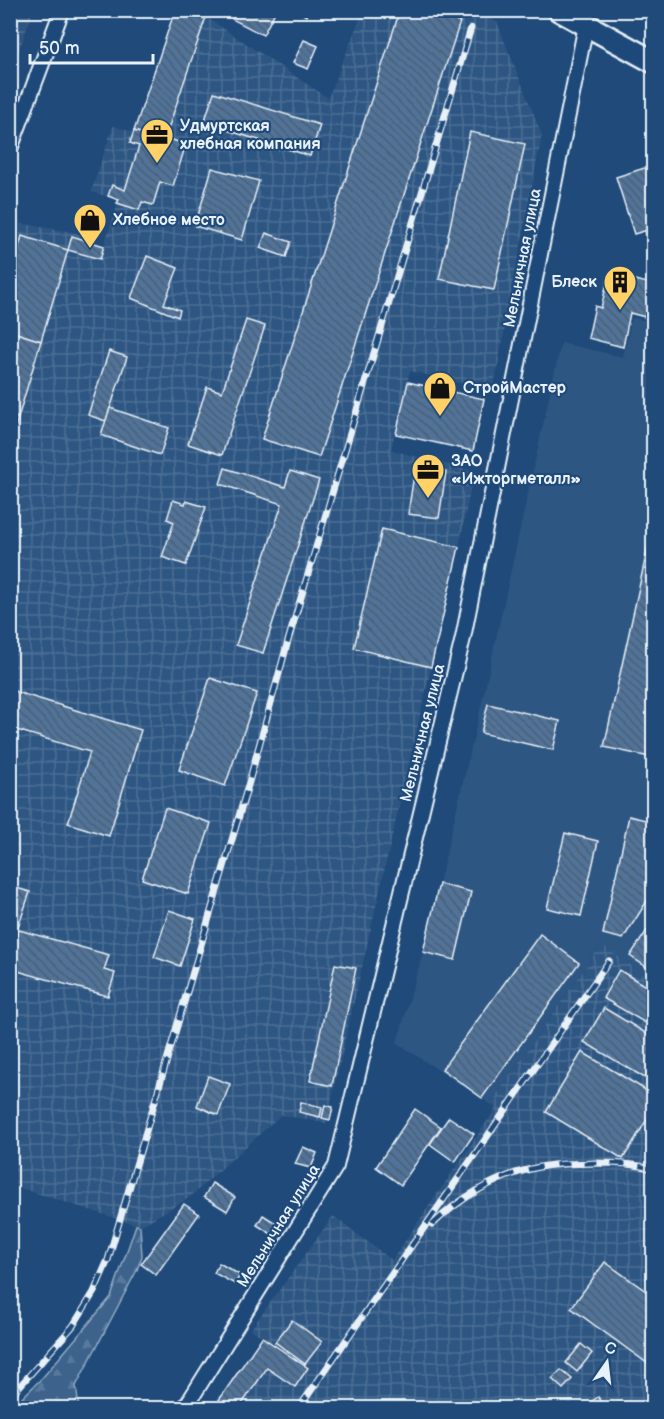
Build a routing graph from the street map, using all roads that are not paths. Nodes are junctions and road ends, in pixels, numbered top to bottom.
1 (62, 10) edge
2 (559, 10) edge
3 (586, 25) junction
4 (654, 62) edge
5 (10, 149) edge
6 (185, 1408) edge

1 - 5 street
2 - 3 main road
3 - 4 main road
3 - 6 street, Мельничная улица

